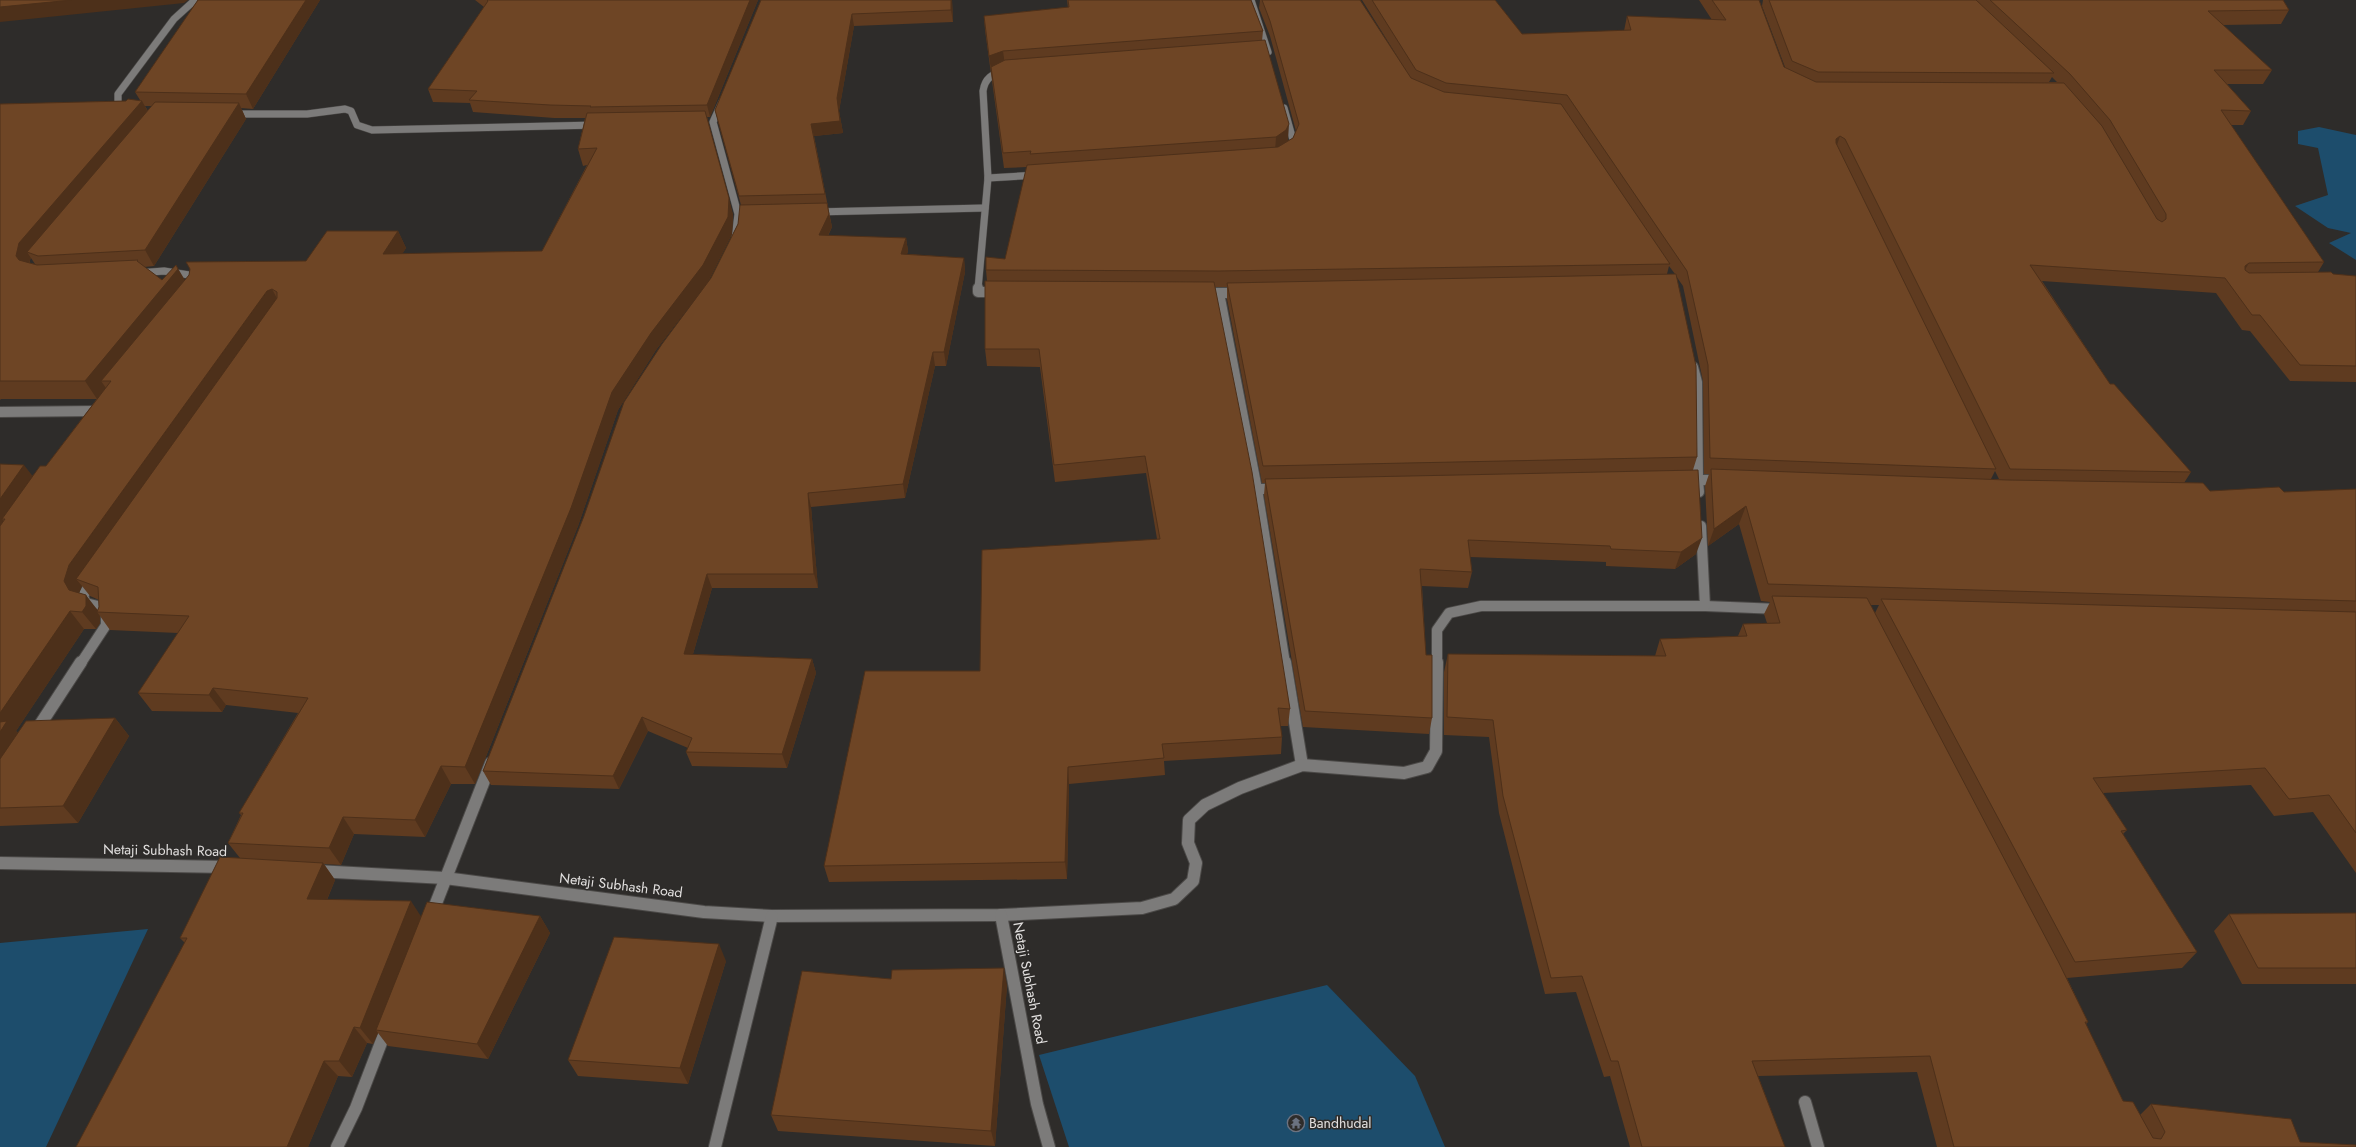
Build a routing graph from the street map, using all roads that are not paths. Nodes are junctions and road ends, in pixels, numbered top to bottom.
1 (195, 0) edge
2 (1254, 2) edge
3 (1260, 51) edge
4 (1013, 70) edge
5 (725, 94) edge
6 (1283, 103) edge
7 (138, 110) edge
8 (223, 114) edge
9 (602, 125) edge
10 (1283, 153) edge
11 (1043, 174) edge
12 (988, 178) junction
13 (985, 208) junction
14 (808, 212) edge
15 (730, 249) edge
16 (125, 273) edge
17 (1009, 292) edge
18 (1196, 293) edge
19 (1219, 293) junction
20 (1250, 293) edge
21 (189, 295) edge
22 (1692, 360) edge
23 (95, 411) edge
24 (0, 412) edge
25 (1682, 480) edge
26 (1698, 480) junction
27 (1730, 481) edge
28 (1289, 488) edge
29 (1257, 489) junction
30 (1699, 503) edge
31 (1700, 519) edge
32 (97, 573) edge
33 (1705, 606) junction
34 (1792, 609) edge
35 (30, 741) edge
36 (495, 754) edge
37 (1302, 765) junction
38 (0, 863) edge
39 (242, 867) edge
40 (304, 870) edge
41 (446, 878) junction
42 (1001, 914) junction
43 (772, 916) junction
44 (425, 930) edge
45 (393, 1012) edge
46 (1805, 1102) dead end
47 (338, 1147) edge
48 (716, 1147) edge
49 (1049, 1147) edge
50 (1818, 1147) edge

1 - 7 street
2 - 3 street
4 - 12 street
5 - 15 street
6 - 10 street
8 - 9 street
11 - 12 street
12 - 13 street
13 - 14 street
13 - 17 street
16 - 21 street
18 - 19 street
19 - 20 street
19 - 29 street
22 - 26 street
23 - 24 street
25 - 26 street
26 - 27 street
26 - 30 street
28 - 29 street
29 - 37 street
31 - 33 street
32 - 35 street
33 - 34 street
33 - 37 street
36 - 41 street
37 - 42 street
38 - 39 street, Netaji Subhash Road
40 - 41 street, Netaji Subhash Road
41 - 43 street, Netaji Subhash Road
41 - 44 street
42 - 43 street, Netaji Subhash Road
42 - 49 street, Netaji Subhash Road
43 - 48 street
45 - 47 street
46 - 50 street

